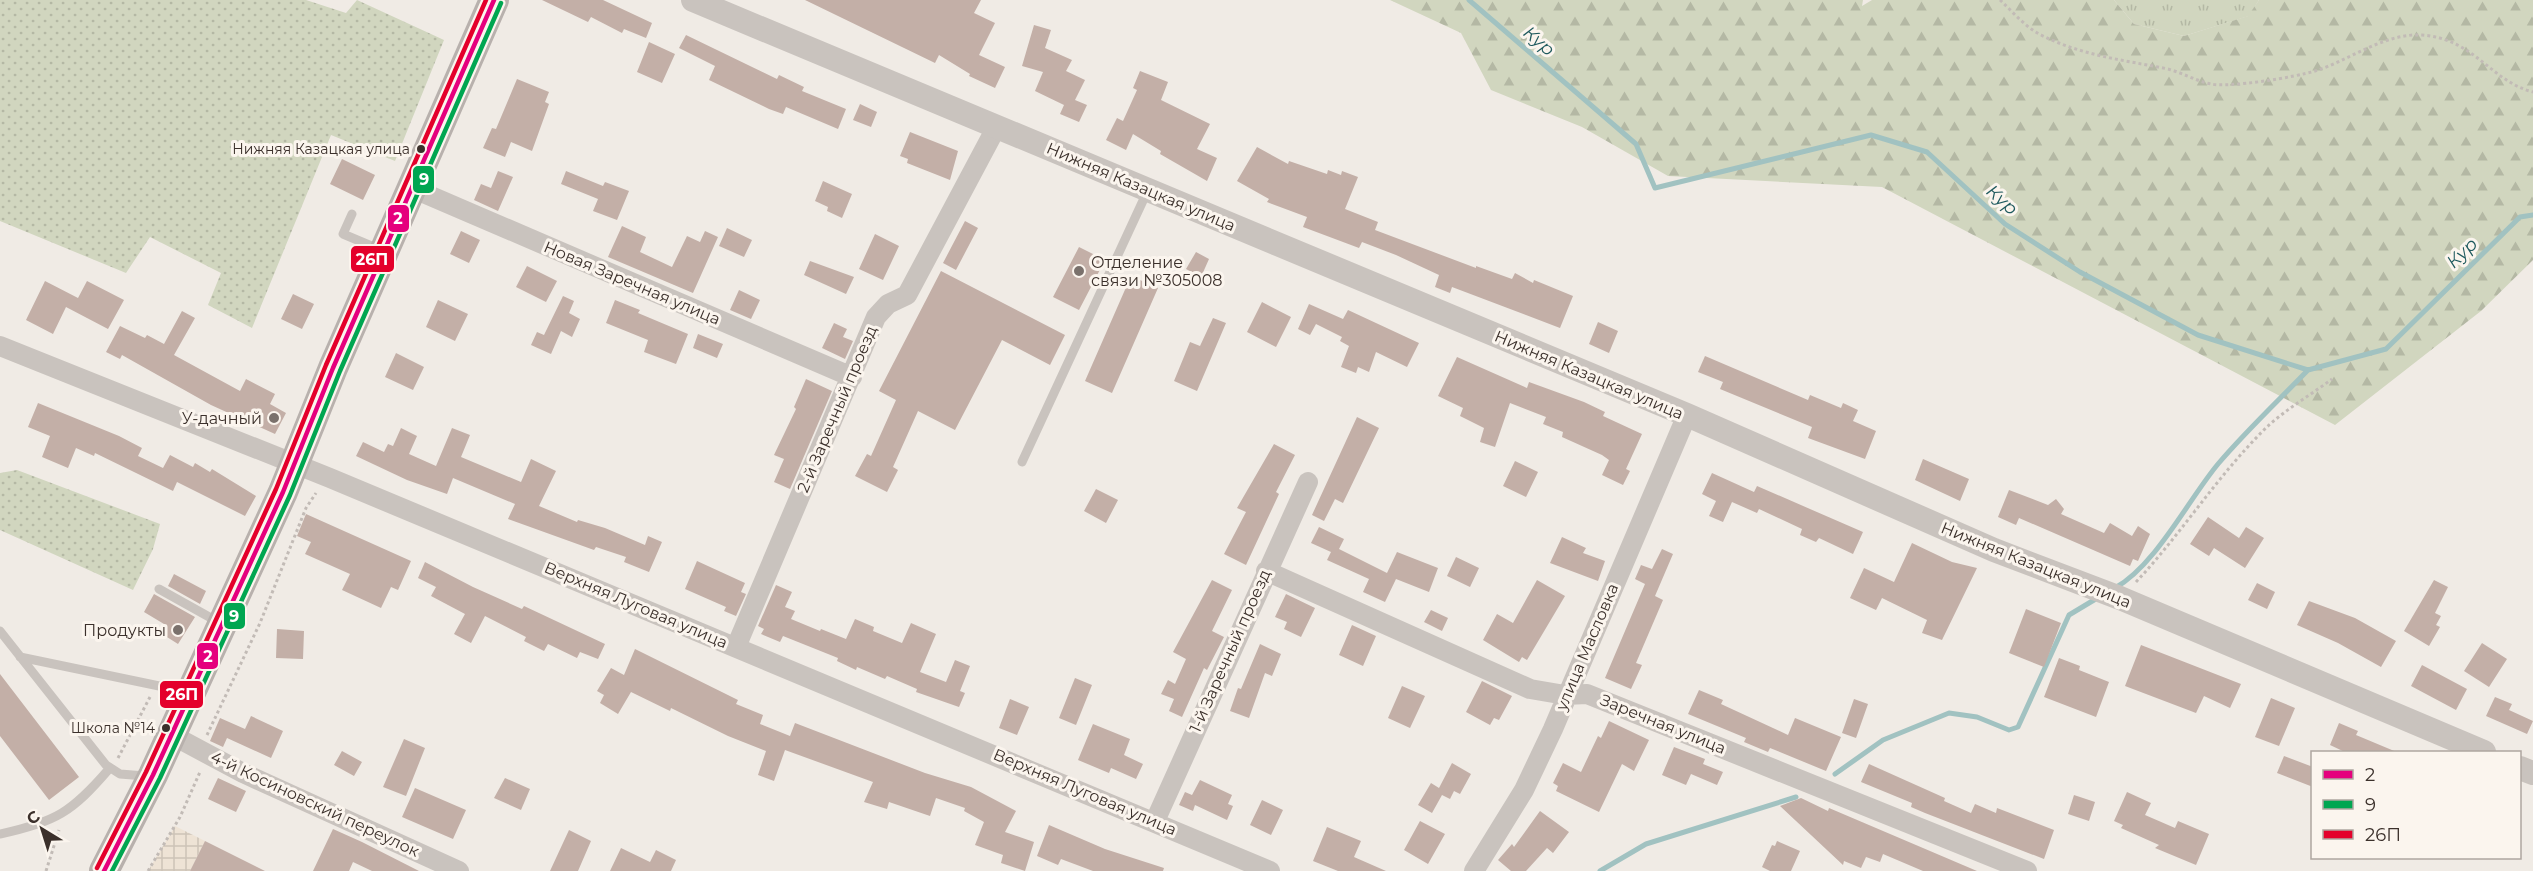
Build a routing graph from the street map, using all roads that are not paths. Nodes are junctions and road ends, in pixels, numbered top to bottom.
1 (494, 0) edge
2 (693, 0) edge
3 (997, 126) junction
4 (412, 188) junction
5 (1148, 190) junction
6 (352, 214) dead end
7 (383, 251) junction
8 (0, 346) edge
9 (852, 377) junction
10 (1687, 415) junction
11 (1022, 462) dead end
12 (294, 463) junction
13 (1308, 482) dead end
14 (1266, 571) junction
15 (159, 589) dead end
16 (223, 624) junction
17 (0, 631) edge
18 (736, 647) junction
19 (20, 657) junction
20 (191, 693) junction
21 (1565, 695) junction
22 (172, 735) junction
23 (2479, 751) edge
24 (109, 769) junction
25 (153, 775) junction
26 (1155, 821) junction
27 (0, 834) edge
28 (104, 871) edge
29 (459, 871) edge
30 (1270, 871) edge
31 (1474, 871) edge
32 (2027, 871) edge

1 - 4 main road
2 - 3 street, Нижняя Казацкая улица
3 - 5 street, Нижняя Казацкая улица
3 - 9 street, 2-й Заречный проезд
4 - 7 main road
4 - 9 street, Новая Заречная улица
5 - 10 street, Нижняя Казацкая улица
5 - 11 lane
6 - 7 lane
7 - 12 main road
8 - 12 street, Верхняя Луговая улица
9 - 18 street, 2-й Заречный проезд
10 - 21 street, улица Масловка
10 - 23 street, Нижняя Казацкая улица
12 - 16 main road
12 - 18 street, Верхняя Луговая улица
13 - 14 street, 1-й Заречный проезд
14 - 21 street, Заречная улица
14 - 26 street, 1-й Заречный проезд
15 - 16 lane
16 - 20 main road
17 - 19 lane
18 - 26 street, Верхняя Луговая улица
19 - 20 lane
19 - 24 lane
20 - 22 main road
21 - 31 street, улица Масловка
21 - 32 street, Заречная улица
22 - 25 main road
22 - 29 street, 4-й Косиновский переулок
24 - 25 lane
24 - 27 lane
25 - 28 main road
26 - 30 street, Верхняя Луговая улица

